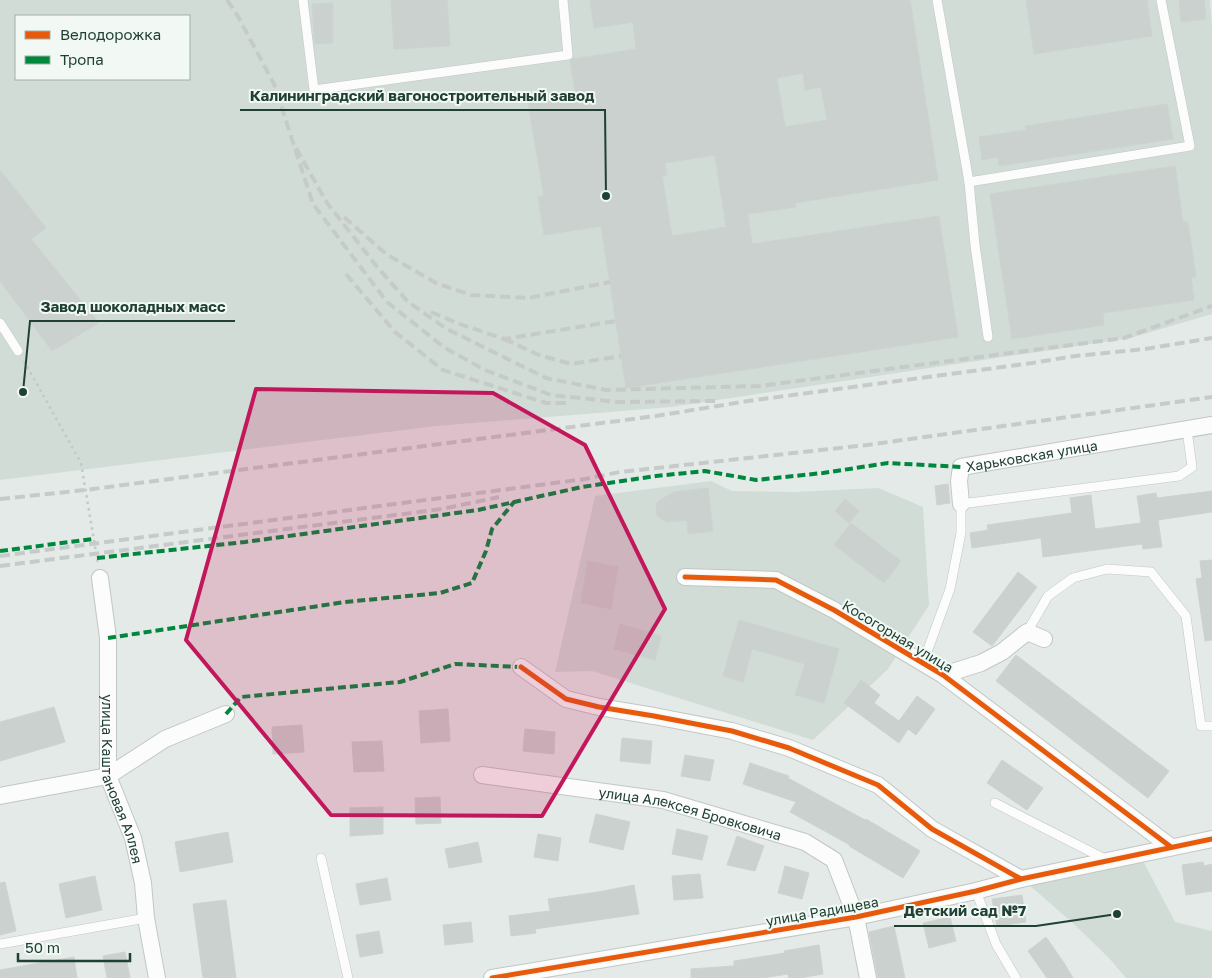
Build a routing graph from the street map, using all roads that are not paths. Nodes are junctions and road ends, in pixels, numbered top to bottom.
1 (303, 0) edge
2 (563, 0) edge
3 (937, 0) edge
4 (1161, 0) edge
5 (969, 182) junction
6 (0, 323) edge
7 (988, 337) dead end
8 (18, 351) road end
9 (1212, 425) edge
10 (1187, 430) junction
11 (961, 504) junction
12 (685, 577) dead end
13 (100, 578) road end
14 (1027, 632) junction
15 (1044, 639) dead end
16 (923, 663) junction
17 (521, 667) dead end
18 (943, 675) junction
19 (226, 714) dead end
20 (1212, 726) edge
21 (482, 775) dead end
22 (108, 776) junction
23 (0, 796) edge
24 (995, 803) dead end
25 (1212, 839) edge
26 (1171, 847) junction
27 (321, 858) dead end
28 (1108, 861) junction
29 (1021, 879) junction
30 (976, 891) junction
31 (856, 917) junction
32 (146, 918) junction
33 (0, 944) edge
34 (157, 978) edge
35 (348, 978) edge
36 (492, 978) edge
37 (868, 978) edge
38 (1016, 978) edge

1 - 2 lane
3 - 5 lane
4 - 5 lane
5 - 7 lane
6 - 8 lane
9 - 10 street, Харьковская улица
10 - 11 street, Харьковская улица
10 - 11 lane
11 - 16 lane, Харьковская улица
12 - 16 street, Косогорная улица
13 - 22 street, улица Каштановая Аллея
14 - 15 street
14 - 18 street
14 - 20 lane
16 - 18 street, Косогорная улица
17 - 29 street
18 - 26 street, Косогорная улица
19 - 22 street
21 - 31 street, улица Алексея Бровковича
22 - 23 street
22 - 32 street, улица Каштановая Аллея
24 - 28 lane
25 - 26 street, улица Радищева
26 - 28 street, улица Радищева
27 - 35 lane
28 - 29 street, улица Радищева
29 - 30 street, улица Радищева
30 - 31 street, улица Радищева
30 - 38 lane
31 - 36 street, улица Радищева
31 - 37 street, улица Алексея Бровковича
32 - 33 lane
32 - 34 street, улица Каштановая Аллея

